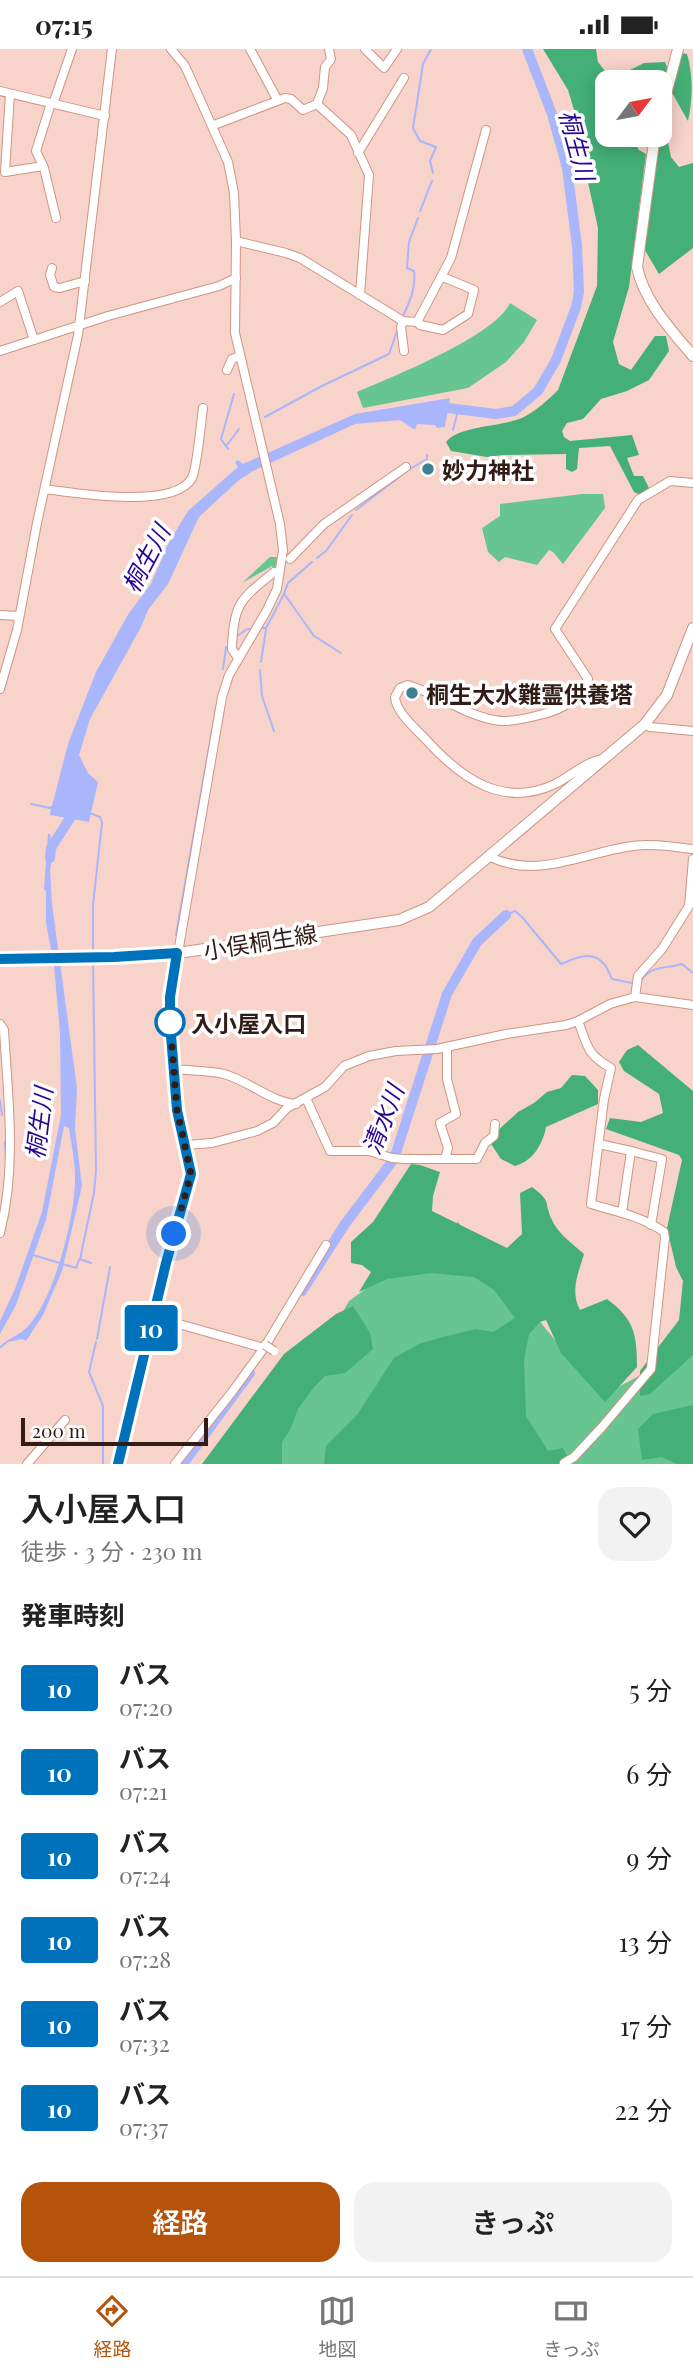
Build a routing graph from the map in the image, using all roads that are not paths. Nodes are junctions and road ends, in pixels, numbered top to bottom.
1 (72, 49) edge
2 (112, 49) edge
3 (171, 49) edge
4 (250, 49) edge
5 (329, 49) edge
6 (365, 49) edge
7 (397, 49) edge
8 (678, 49) edge
9 (672, 72) edge
10 (404, 78) dead end
11 (0, 91) edge
12 (10, 94) junction
13 (277, 99) junction
14 (52, 103) junction
15 (317, 104) junction
16 (105, 116) junction
17 (214, 125) junction
18 (486, 129) dead end
19 (653, 147) edge
20 (358, 153) junction
21 (43, 166) junction
22 (56, 218) dead end
23 (236, 241) junction
24 (52, 268) dead end
25 (443, 277) junction
26 (236, 278) junction
27 (85, 281) junction
28 (360, 295) junction
29 (0, 302) edge
30 (403, 321) junction
31 (417, 322) junction
32 (80, 325) junction
33 (34, 340) junction
34 (0, 351) edge
35 (404, 351) dead end
36 (240, 356) junction
37 (693, 356) edge
38 (227, 370) dead end
39 (203, 408) dead end
40 (405, 467) dead end
41 (693, 483) edge
42 (45, 489) junction
43 (290, 559) dead end
44 (274, 572) dead end
45 (0, 615) edge
46 (19, 616) junction
47 (693, 628) edge
48 (238, 658) junction
49 (0, 689) edge
50 (645, 724) junction
51 (693, 731) edge
52 (603, 759) junction
53 (693, 849) edge
54 (490, 857) junction
55 (693, 859) edge
56 (177, 953) junction
57 (0, 959) edge
58 (635, 997) junction
59 (693, 1005) edge
60 (578, 1021) junction
61 (0, 1024) edge
62 (442, 1048) junction
63 (174, 1069) junction
64 (306, 1098) junction
65 (296, 1104) junction
66 (495, 1124) dead end
67 (9, 1132) junction
68 (0, 1138) edge
69 (186, 1145) junction
70 (599, 1145) junction
71 (631, 1151) junction
72 (445, 1159) junction
73 (622, 1213) junction
74 (651, 1225) junction
75 (0, 1233) edge
76 (326, 1245) dead end
77 (154, 1317) junction
78 (264, 1346) junction
79 (274, 1351) dead end
80 (65, 1420) dead end
81 (564, 1463) edge
82 (27, 1464) edge
83 (118, 1464) edge
84 (174, 1464) edge

1 - 14 street
2 - 16 street
3 - 17 street
4 - 13 street
5 - 15 street
6 - 7 street
8 - 9 main road
10 - 20 street
11 - 12 street
12 - 14 street
12 - 21 street
13 - 15 street
13 - 17 street
14 - 16 street
14 - 21 street
15 - 20 street
16 - 27 street
17 - 23 street
18 - 25 street
19 - 37 main road
20 - 28 street
21 - 22 street
23 - 26 street
23 - 28 street
24 - 27 street
25 - 31 street
25 - 31 street
26 - 32 street
26 - 36 street
27 - 32 street
28 - 30 street
29 - 33 street
30 - 31 street
30 - 35 street
32 - 33 street
32 - 42 street
33 - 34 street
36 - 38 street
36 - 48 street
39 - 42 street
40 - 43 street
41 - 52 street
42 - 46 street
44 - 48 street
45 - 46 street
46 - 49 street
47 - 50 main road, 小俣桐生線
48 - 56 street
50 - 51 street
50 - 52 main road, 小俣桐生線
52 - 54 main road, 小俣桐生線
53 - 54 street
54 - 56 main road, 小俣桐生線
55 - 58 street
56 - 57 street
56 - 63 main road, 小俣桐生線
58 - 59 street
58 - 60 street
60 - 62 street
60 - 70 street
61 - 67 street
62 - 64 street
62 - 72 street
63 - 65 street
63 - 69 main road, 小俣桐生線
64 - 65 street
64 - 72 street
65 - 69 street
66 - 72 street
67 - 68 street
67 - 75 street
69 - 77 main road, 小俣桐生線
70 - 71 street
70 - 73 street
71 - 73 street
71 - 74 street
73 - 74 street
74 - 81 street
76 - 78 street
77 - 78 street
77 - 83 main road, 小俣桐生線
78 - 79 street, bridge
78 - 84 street
80 - 82 street

